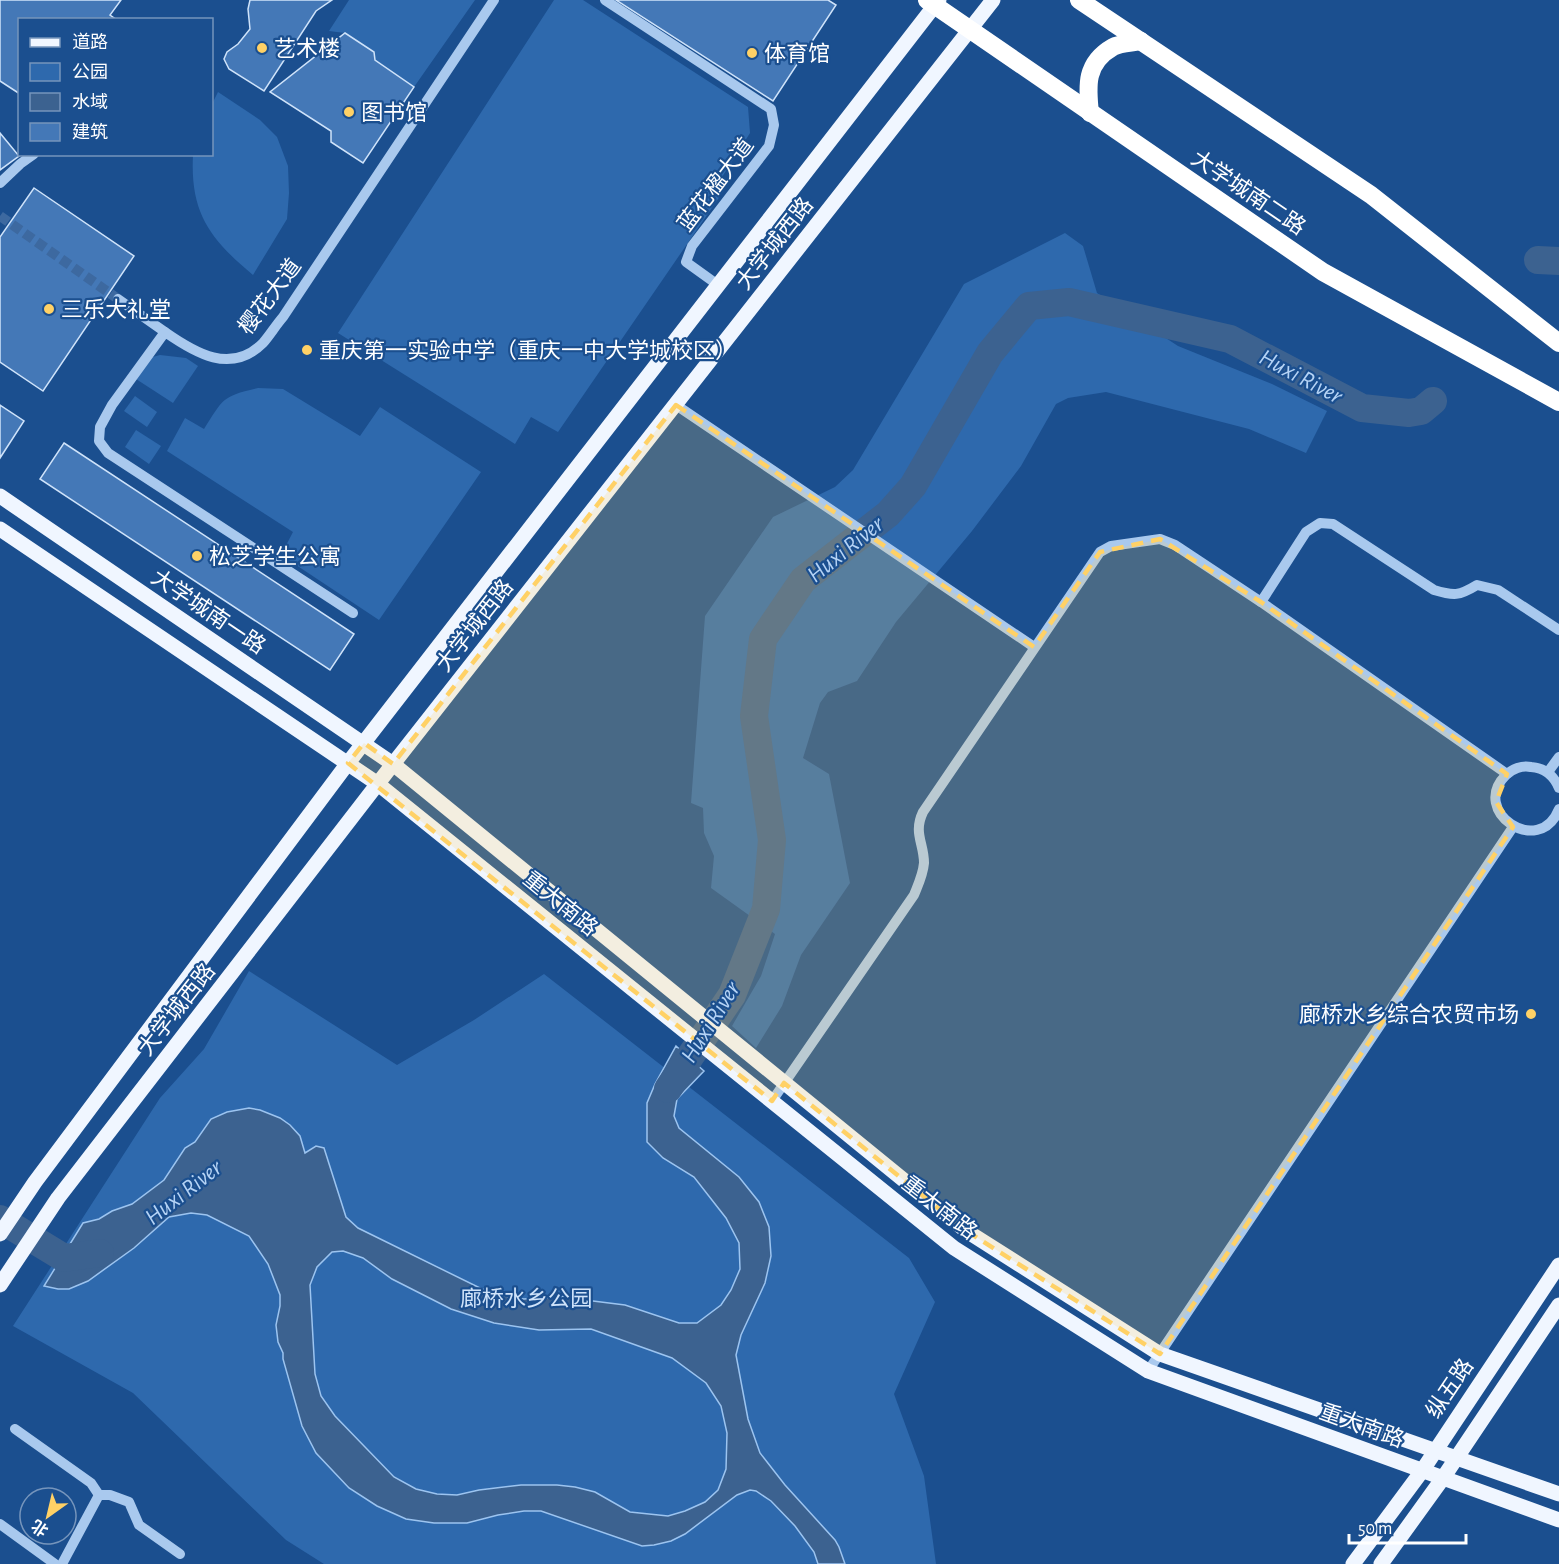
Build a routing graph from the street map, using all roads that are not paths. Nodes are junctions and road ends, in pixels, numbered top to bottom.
1 (494, 0) edge
2 (605, 0) edge
3 (993, 0) edge
4 (1078, 0) edge
5 (933, 2) edge
6 (970, 30) junction
7 (1141, 41) junction
8 (1090, 113) junction
9 (31, 156) edge
10 (0, 183) edge
11 (718, 285) junction
12 (118, 299) tunnel mouth
13 (165, 332) junction
14 (1559, 343) edge
15 (1559, 402) edge
16 (676, 405) junction
17 (0, 496) edge
18 (0, 530) edge
19 (1261, 602) junction
20 (353, 613) dead end
21 (1559, 630) edge
22 (1034, 647) junction
23 (364, 743) junction
24 (1559, 757) edge
25 (348, 763) junction
26 (393, 764) junction
27 (1548, 772) junction
28 (1507, 774) junction
29 (378, 784) junction
30 (1559, 788) edge
31 (1559, 811) edge
32 (1514, 827) junction
33 (784, 1083) junction
34 (772, 1101) junction
35 (0, 1234) edge
36 (1559, 1264) edge
37 (0, 1285) edge
38 (1559, 1305) edge
39 (1160, 1353) junction
40 (1148, 1371) junction
41 (15, 1428) dead end
42 (1435, 1450) junction
43 (1457, 1458) junction
44 (1422, 1470) junction
45 (1443, 1478) junction
46 (1559, 1494) edge
47 (99, 1495) junction
48 (1559, 1520) edge
49 (0, 1524) edge
50 (180, 1554) dead end
51 (55, 1564) edge
52 (62, 1564) edge
53 (1353, 1564) edge
54 (1381, 1564) edge

1 - 13 street, 樱花大道
2 - 11 street, 蓝花楹大道
3 - 6 main road, 大学城西路
4 - 7 highway
5 - 6 highway, 大学城南二路
5 - 11 main road, 大学城西路
6 - 8 highway, 大学城南二路
6 - 16 main road, 大学城西路
7 - 8 highway
7 - 14 highway
8 - 15 highway, 大学城南二路
9 - 10 street
11 - 23 main road, 大学城西路
12 - 13 street, 樱花大道
13 - 20 street
16 - 22 street
16 - 26 main road, 大学城西路
17 - 23 main road, 大学城南一路
18 - 25 main road
19 - 21 street
19 - 22 street
19 - 28 street
22 - 33 street
23 - 25 main road, 大学城西路
23 - 26 main road, 大学城南一路
24 - 27 street
25 - 29 main road
25 - 35 main road, 大学城西路
26 - 29 main road, 大学城西路
26 - 33 main road, 重大南路
27 - 28 street
27 - 30 street
28 - 32 street
29 - 34 main road, 重大南路
29 - 37 main road, 大学城西路
31 - 32 street
32 - 39 street
33 - 34 street
33 - 39 main road, 重大南路
34 - 40 main road, 重大南路
36 - 42 main road, 纵五路
38 - 43 main road, 纵五路
39 - 40 street
39 - 42 main road, 重大南路
40 - 44 main road, 重大南路
41 - 47 street
42 - 43 main road, 重大南路
42 - 44 main road, 纵五路
43 - 45 main road, 纵五路
43 - 46 main road, 重大南路
44 - 45 main road, 重大南路
44 - 53 main road, 纵五路
45 - 48 main road, 重大南路
45 - 54 main road, 纵五路
47 - 50 street
47 - 52 street
49 - 51 street

